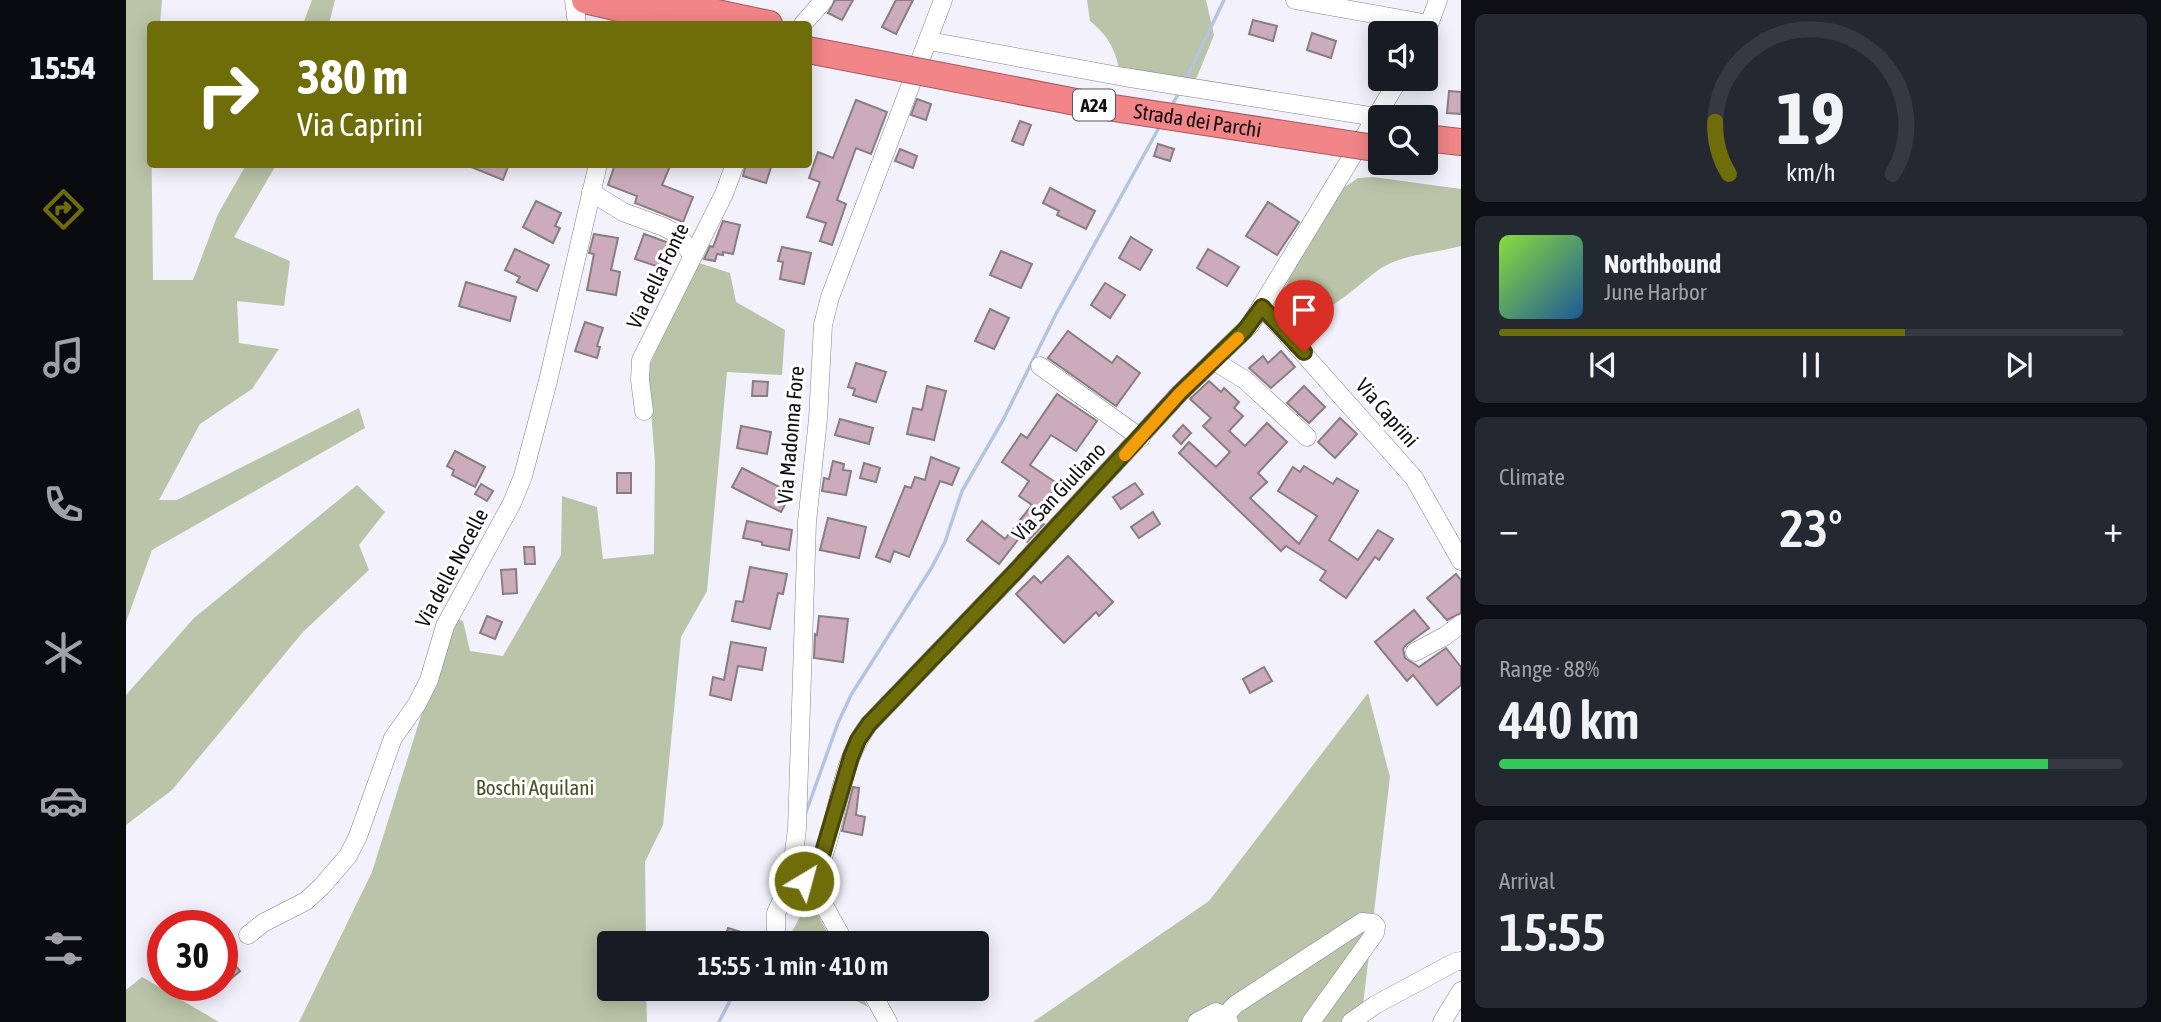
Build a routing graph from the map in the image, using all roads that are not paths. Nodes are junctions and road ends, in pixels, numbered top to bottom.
1 (656, 0) edge
2 (824, 0) edge
3 (943, 0) edge
4 (1295, 0) edge
5 (1438, 0) edge
6 (574, 13) edge
7 (659, 21) edge
8 (755, 21) edge
9 (806, 21) edge
10 (1391, 21) edge
11 (1430, 21) edge
12 (812, 34) edge
13 (929, 41) junction
14 (812, 51) edge
15 (1368, 123) edge
16 (1368, 124) edge
17 (1438, 139) edge
18 (1368, 141) edge
19 (1461, 142) edge
20 (1368, 147) edge
21 (1438, 156) edge
22 (1461, 159) edge
23 (597, 168) edge
24 (734, 168) edge
25 (591, 192) junction
26 (692, 256) junction
27 (1262, 307) junction
28 (1214, 361) junction
29 (1040, 366) dead end
30 (644, 411) dead end
31 (1141, 438) junction
32 (1307, 438) dead end
33 (1461, 561) edge
34 (1457, 634) edge
35 (1415, 652) dead end
36 (802, 878) junction
37 (776, 931) edge
38 (837, 931) edge
39 (248, 934) dead end
40 (1461, 961) edge
41 (1461, 991) edge
42 (877, 1001) edge
43 (1227, 1019) edge
44 (888, 1022) edge
45 (1197, 1022) edge
46 (1311, 1022) edge
47 (1351, 1022) edge
48 (1442, 1022) edge

1 - 8 highway
2 - 9 street
3 - 13 street, Via Madonna Fore
4 - 10 street
5 - 11 street
6 - 7 highway
12 - 16 highway, Strada dei Parchi / A24
13 - 15 street
13 - 36 street, Via Madonna Fore
14 - 20 highway, Strada dei Parchi / A24, bridge
17 - 19 highway
18 - 27 street, Via San Giuliano
21 - 22 highway
23 - 25 street, Via delle Nocelle
24 - 26 street, Via della Fonte
25 - 26 street
25 - 39 street, Via delle Nocelle
26 - 30 street, Via della Fonte
27 - 28 street, Via San Giuliano
27 - 33 street, Via Caprini
28 - 31 street, Via San Giuliano
28 - 32 street
29 - 31 street
31 - 36 street, Via San Giuliano
34 - 35 street
36 - 37 street, Via San Giuliano
36 - 38 street
40 - 47 street
41 - 48 street
42 - 44 street
43 - 45 street
43 - 46 street

